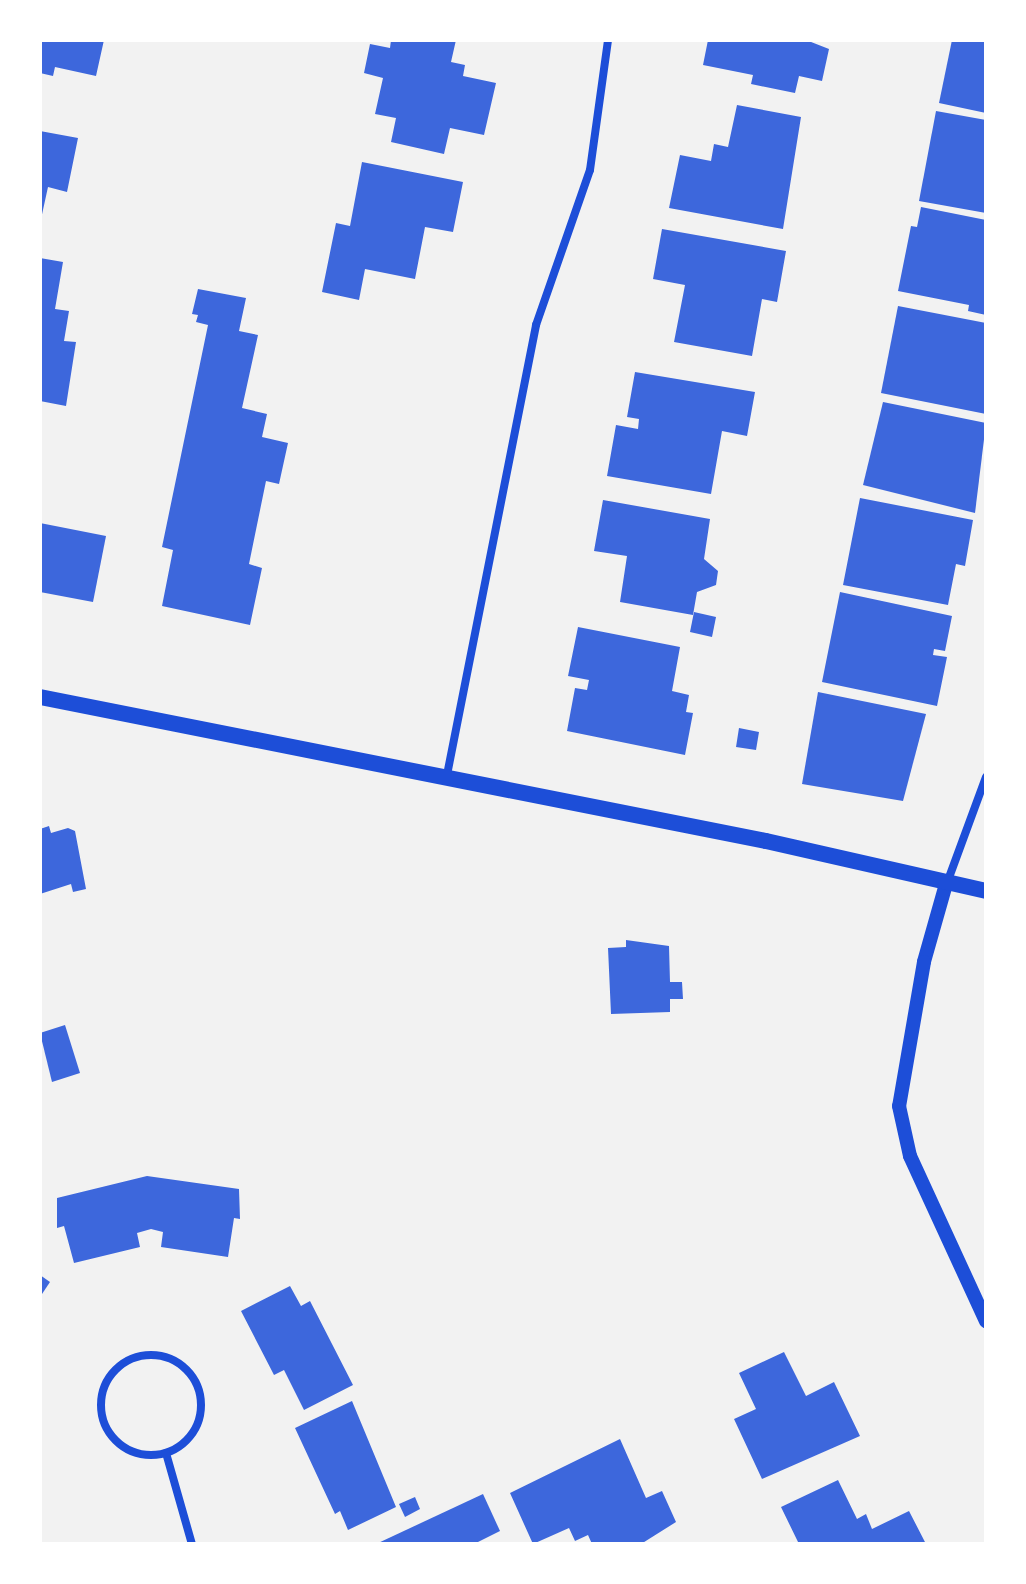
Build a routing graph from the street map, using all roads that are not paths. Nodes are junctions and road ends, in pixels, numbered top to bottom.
1 (608, 40) edge
2 (40, 697) edge
3 (986, 777) edge
4 (446, 781) junction
5 (946, 884) junction
6 (986, 891) edge
7 (986, 1321) edge
8 (166, 1453) junction
9 (192, 1544) edge

1 - 4 street
2 - 4 main road
3 - 5 street
4 - 5 main road
5 - 6 main road
5 - 7 street
8 - 8 street
8 - 9 street

